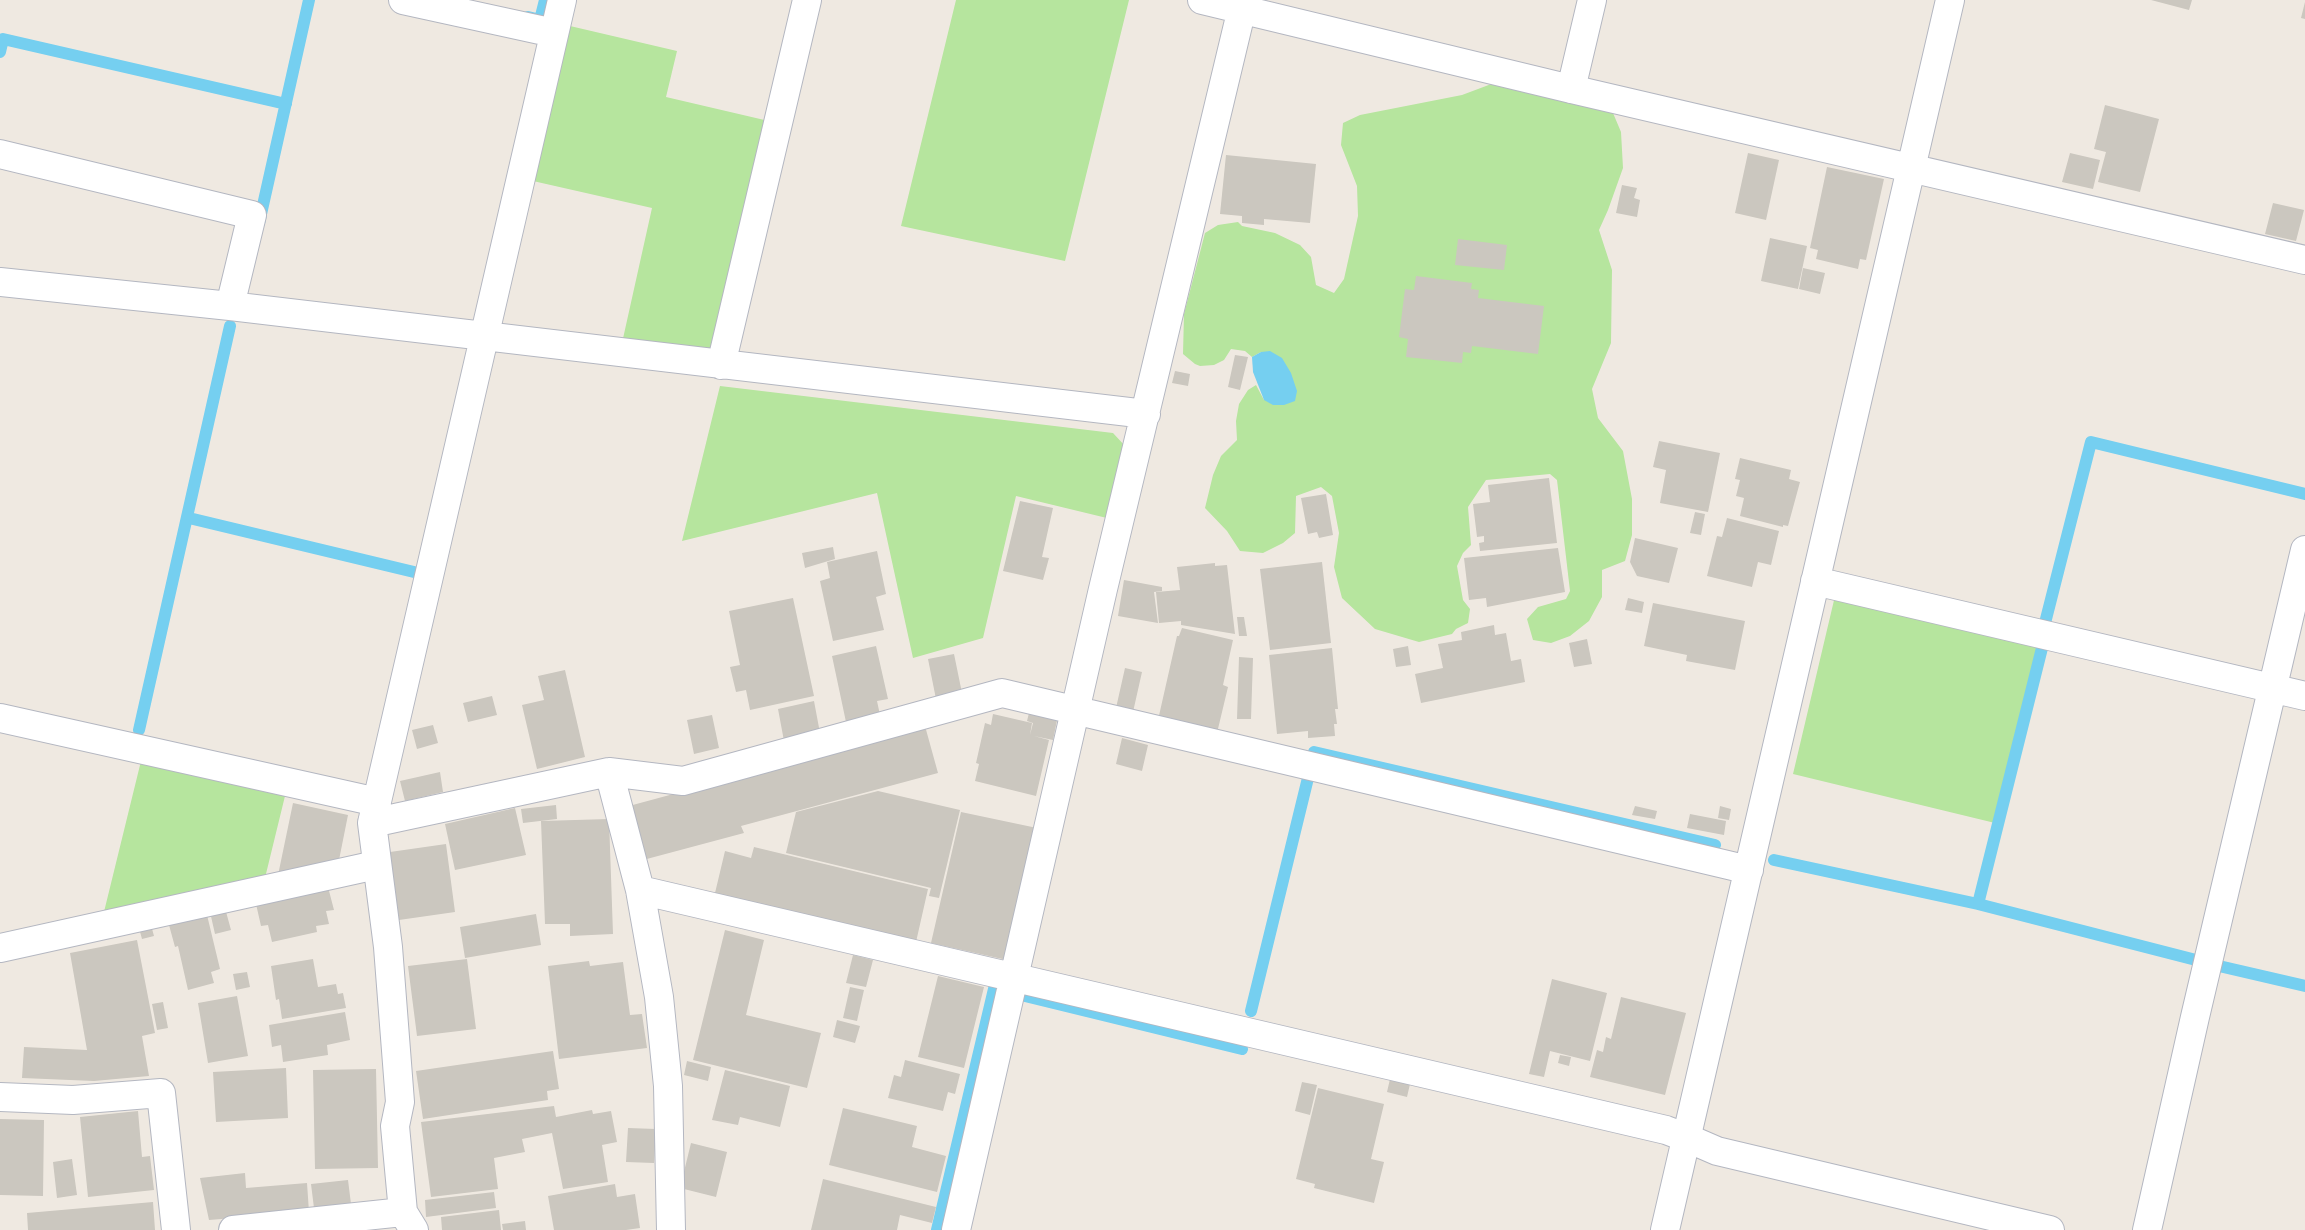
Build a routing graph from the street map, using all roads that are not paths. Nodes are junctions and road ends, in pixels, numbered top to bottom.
1 (403, 0) edge
2 (562, 0) edge
3 (807, 0) edge
4 (1202, 0) edge
5 (1592, 0) edge
6 (1950, 0) edge
7 (1243, 5) edge
8 (554, 33) junction
9 (1571, 89) junction
10 (0, 154) edge
11 (1910, 168) junction
12 (2305, 260) edge
13 (0, 282) edge
14 (230, 306) junction
15 (485, 338) junction
16 (721, 365) junction
17 (1146, 414) junction
18 (2305, 550) edge
19 (1815, 581) junction
20 (2273, 689) junction
21 (2305, 696) edge
22 (1075, 712) junction
23 (0, 718) edge
24 (609, 772) junction
25 (374, 812) junction
26 (376, 865) junction
27 (1749, 870) junction
28 (640, 890) junction
29 (0, 948) edge
30 (1014, 979) junction
31 (0, 1097) edge
32 (1687, 1138) junction
33 (409, 1221) edge
34 (176, 1230) edge
35 (233, 1230) edge
36 (671, 1230) edge
37 (956, 1230) edge
38 (1666, 1230) edge
39 (2050, 1230) edge
40 (2148, 1230) edge

1 - 8 street
2 - 8 street
3 - 16 street
4 - 7 street
5 - 9 street
6 - 11 street
7 - 9 street
7 - 17 street
8 - 15 street
9 - 11 street
10 - 14 street
11 - 12 street
11 - 19 street
13 - 14 street
14 - 15 street
15 - 16 street
15 - 25 street
16 - 17 street
17 - 22 street
18 - 20 street
19 - 20 street
19 - 27 street
20 - 21 street
20 - 40 street
22 - 24 street
22 - 27 street
22 - 30 street
23 - 25 street
24 - 25 street
24 - 28 street
25 - 26 street
26 - 29 street
26 - 33 street
27 - 32 street
28 - 30 street
28 - 36 street
30 - 32 street
30 - 37 street
31 - 34 street
32 - 38 street
32 - 39 street
33 - 35 street

